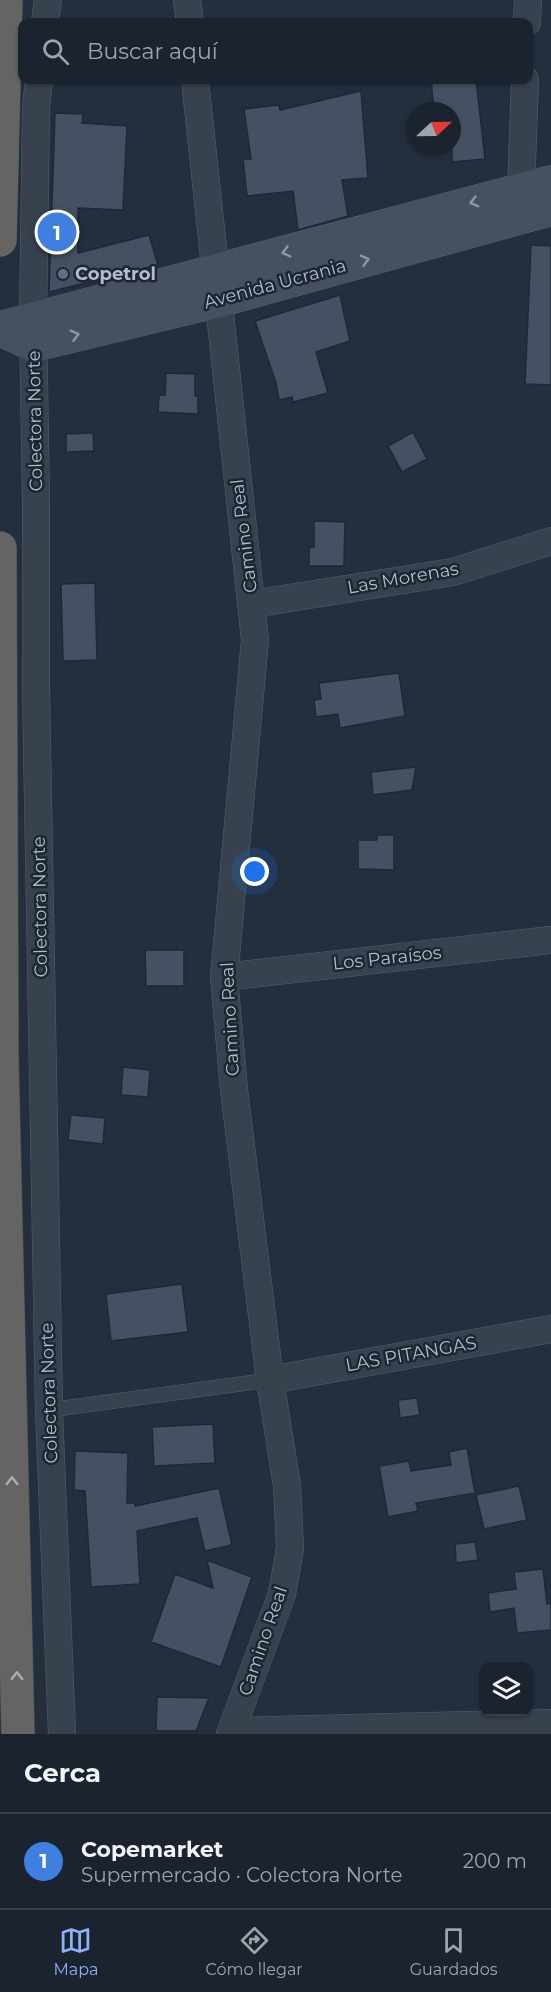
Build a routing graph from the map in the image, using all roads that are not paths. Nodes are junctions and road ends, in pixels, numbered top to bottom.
1 (6, 0) edge
2 (48, 0) edge
3 (187, 0) edge
4 (528, 0) edge
5 (46, 18) edge
6 (189, 18) edge
7 (527, 18) edge
8 (39, 84) edge
9 (195, 84) edge
10 (525, 84) edge
11 (536, 186) edge
12 (551, 209) edge
13 (0, 240) edge
14 (216, 286) junction
15 (0, 329) edge
16 (33, 332) junction
17 (551, 541) edge
18 (0, 548) edge
19 (252, 603) junction
20 (551, 940) edge
21 (224, 977) junction
22 (1, 1057) edge
23 (551, 1329) edge
24 (270, 1380) junction
25 (49, 1410) junction
26 (551, 1724) edge
27 (231, 1732) edge
28 (18, 1734) edge
29 (62, 1734) edge

1 - 13 highway
2 - 5 street
3 - 6 street
4 - 7 street
8 - 16 street, Colectora Norte
9 - 14 street, Camino Real
10 - 11 street
11 -> 14 main road, Avenida Ucrania
14 -> 12 main road, Avenida Ucrania
14 - 16 main road, Avenida Ucrania
14 - 19 street, Camino Real
15 - 16 main road
16 - 25 street, Colectora Norte
17 - 19 street, Las Morenas
18 - 22 highway
19 - 21 street, Camino Real
20 - 21 street, Los Paraísos
21 - 24 street, Camino Real
28 -> 22 highway
23 - 24 street, LAS PITANGAS
24 - 25 lane
24 - 27 street, Camino Real
25 - 29 street, Colectora Norte
26 - 27 street

